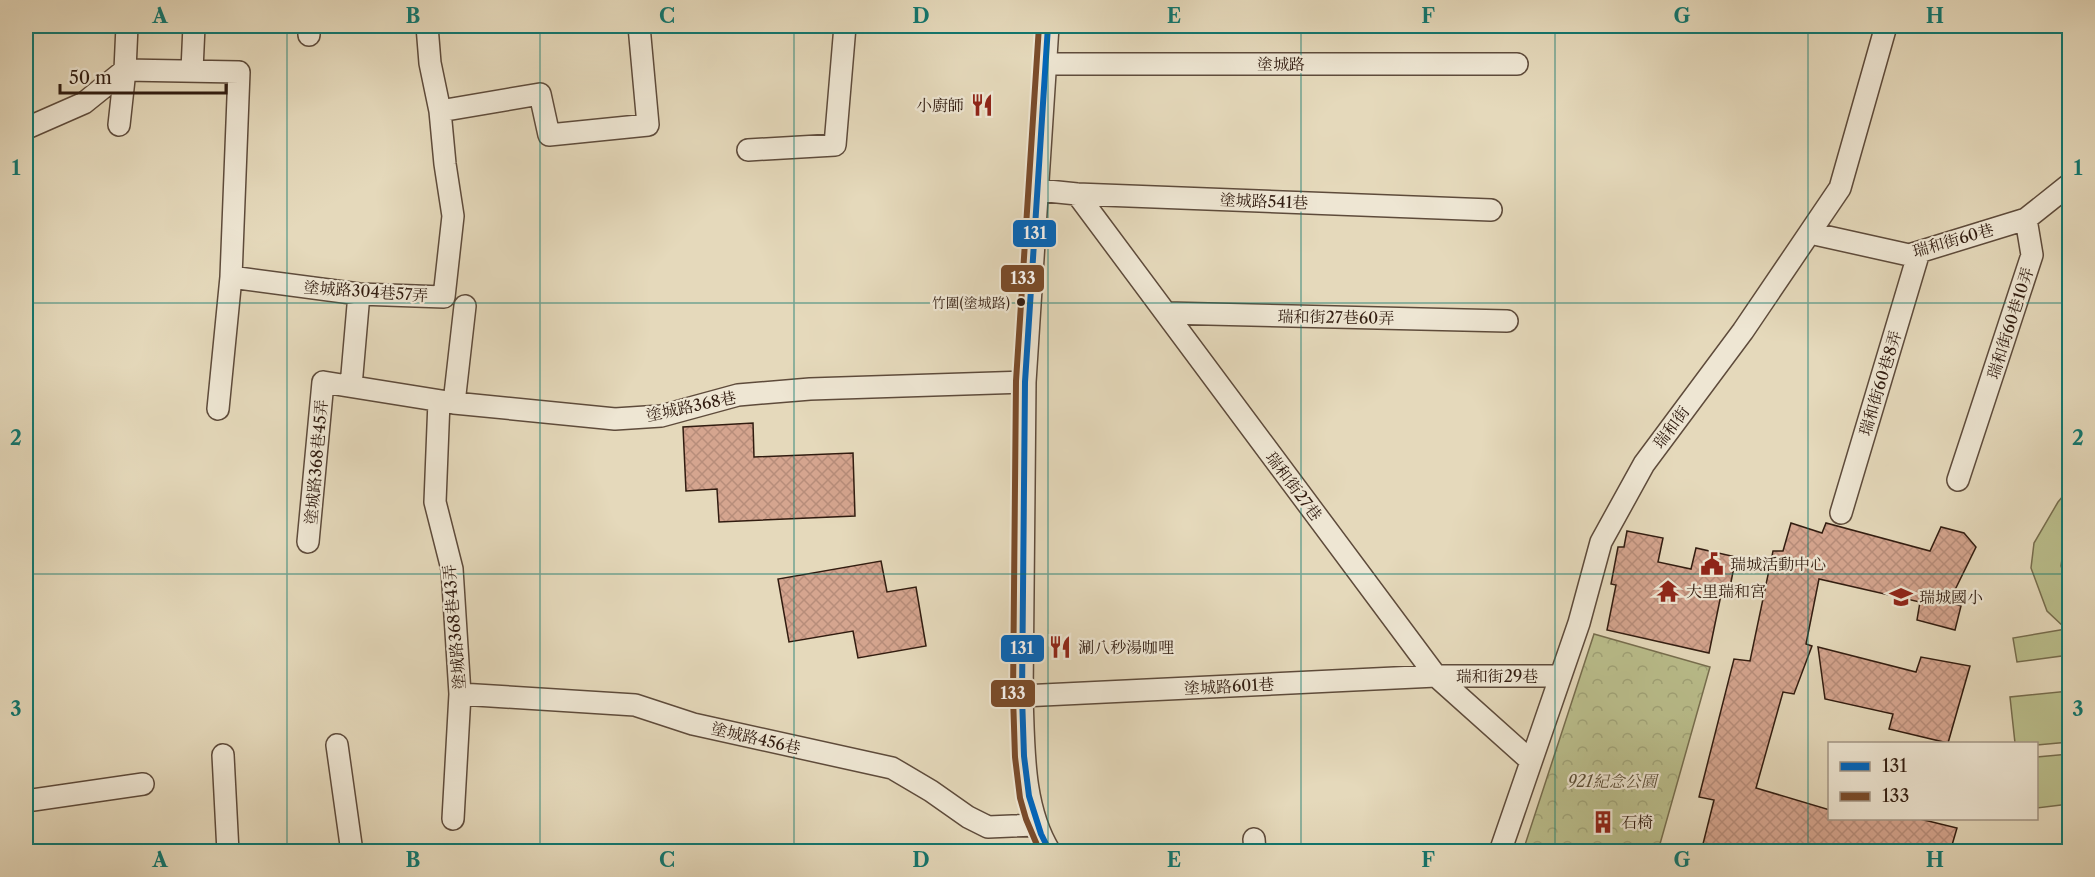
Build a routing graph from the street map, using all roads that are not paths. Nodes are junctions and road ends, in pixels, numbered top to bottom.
1 (127, 26) edge
2 (194, 26) edge
3 (427, 26) edge
4 (639, 26) edge
5 (845, 26) edge
6 (1048, 26) edge
7 (1886, 26) edge
8 (1045, 64) junction
9 (1516, 64) dead end
10 (125, 70) junction
11 (192, 70) junction
12 (440, 111) junction
13 (119, 125) dead end
14 (27, 128) dead end
15 (748, 150) dead end
16 (2070, 184) edge
17 (1038, 190) junction
18 (1077, 194) junction
19 (1491, 210) dead end
20 (2025, 219) junction
21 (1810, 233) junction
22 (1919, 252) junction
23 (231, 277) junction
24 (359, 294) junction
25 (465, 306) dead end
26 (1166, 313) junction
27 (1507, 321) dead end
28 (323, 382) joint
29 (1024, 382) junction
30 (351, 386) junction
31 (446, 402) junction
32 (219, 409) dead end
33 (1958, 480) dead end
34 (1841, 513) dead end
35 (308, 542) dead end
36 (1436, 676) junction
37 (1559, 676) junction
38 (460, 694) junction
39 (1022, 696) junction
40 (337, 745) dead end
41 (223, 755) dead end
42 (1531, 761) junction
43 (143, 784) dead end
44 (26, 801) edge
45 (453, 819) dead end
46 (1036, 825) junction
47 (228, 852) edge
48 (352, 852) edge
49 (1050, 852) edge
50 (1500, 852) edge

1 - 10 street
2 - 11 street
3 - 12 street, 塗城路304巷57弄
4 - 12 street
5 - 15 street
6 - 8 street
7 - 21 street, 瑞和街
8 - 9 street, 塗城路
8 - 17 street
10 - 11 street
10 - 13 street
10 - 14 street
11 - 23 street
12 - 24 street, 塗城路304巷57弄
16 - 20 street
17 - 18 street, 塗城路541巷
17 - 29 street
18 - 19 street, 塗城路541巷
18 - 26 street, 瑞和街27巷
20 - 22 street, 瑞和街60巷
20 - 33 street, 瑞和街60巷10弄
21 - 22 street, 瑞和街60巷
21 - 37 street, 瑞和街
22 - 34 street, 瑞和街60巷8弄
23 - 24 street, 塗城路304巷57弄
23 - 32 street
24 - 30 street
25 - 31 street, 塗城路368巷43弄
26 - 27 street, 瑞和街27巷60弄
26 - 36 street, 瑞和街27巷
28 - 30 street, 塗城路368巷
28 - 35 street, 塗城路368巷45弄
29 - 31 street, 塗城路368巷
29 - 39 street
30 - 31 street, 塗城路368巷
31 - 38 street, 塗城路368巷43弄
36 - 37 street, 瑞和街29巷
36 - 39 street, 塗城路601巷
36 - 42 street, 瑞和街27巷
37 - 42 street, 瑞和街
38 - 45 street, 塗城路368巷43弄
38 - 46 street, 塗城路456巷
39 - 46 street
40 - 48 street
41 - 47 street
42 - 50 street, 瑞和街
43 - 44 street
46 - 49 street

